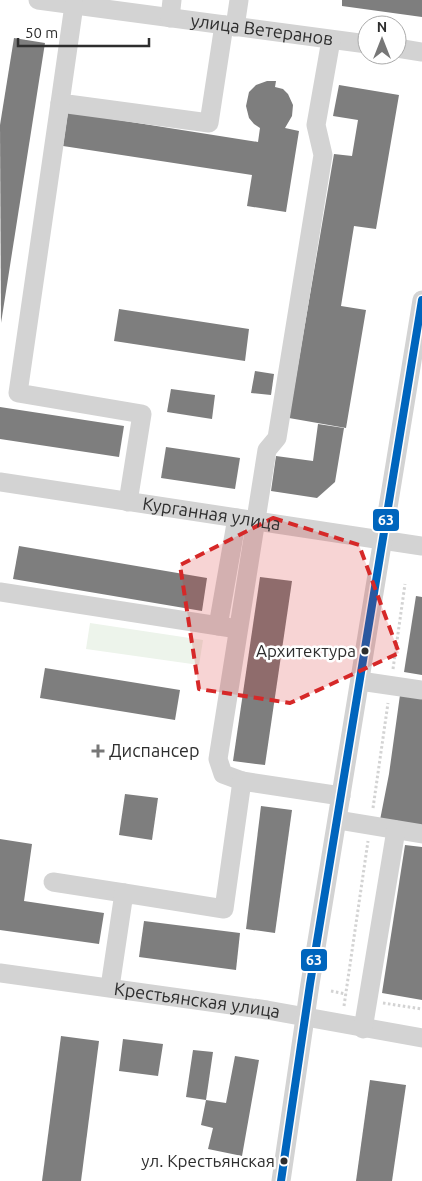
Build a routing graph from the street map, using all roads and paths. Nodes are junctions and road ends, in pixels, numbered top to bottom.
1 (38, 0) edge
2 (239, 0) edge
3 (74, 5) junction
4 (171, 9) edge
5 (230, 26) junction
6 (332, 40) junction
7 (357, 43) edge
8 (407, 50) edge
9 (422, 52) edge
10 (60, 103) junction
11 (422, 300) edge
12 (0, 482) edge
13 (128, 502) junction
14 (237, 518) junction
15 (256, 521) junction
16 (383, 539) junction
17 (422, 546) edge
18 (405, 584) dead end
19 (0, 592) edge
20 (218, 626) junction
21 (238, 629) junction
22 (360, 681) junction
23 (390, 685) junction
24 (422, 690) edge
25 (242, 782) junction
26 (342, 796) junction
27 (338, 820) junction
28 (370, 826) junction
29 (396, 830) junction
30 (422, 834) edge
31 (53, 882) dead end
32 (124, 894) junction
33 (0, 972) edge
34 (110, 987) junction
35 (344, 1006) dead end
36 (305, 1017) junction
37 (363, 1029) junction
38 (422, 1038) edge
39 (281, 1181) edge

1 - 3 street, улица Ветеранов
2 - 5 street
3 - 4 street, улица Ветеранов
3 - 10 street
4 - 5 street, улица Ветеранов
5 - 6 street, улица Ветеранов
5 - 10 street
6 - 7 street, улица Ветеранов
6 - 15 street
8 - 9 street
10 - 13 street
11 - 16 street
12 - 13 street, Курганная улица
13 - 14 street, Курганная улица
14 - 15 street, Курганная улица
14 - 20 street
15 - 16 street, Курганная улица
15 - 21 street
16 - 17 street, Курганная улица
16 - 22 street
18 - 23 path
19 - 20 street
20 - 21 street
21 - 25 street
22 - 23 street
22 - 26 street
23 - 24 street
23 - 28 path
25 - 26 street
25 - 32 street
26 - 27 street
27 - 28 street
27 - 36 street
28 - 29 street
28 - 35 path
29 - 30 street
29 - 37 street
31 - 32 street
32 - 34 street
33 - 34 street, Крестьянская улица
34 - 36 street, Крестьянская улица
36 - 37 street, Крестьянская улица
36 - 39 street
37 - 38 street, Крестьянская улица

